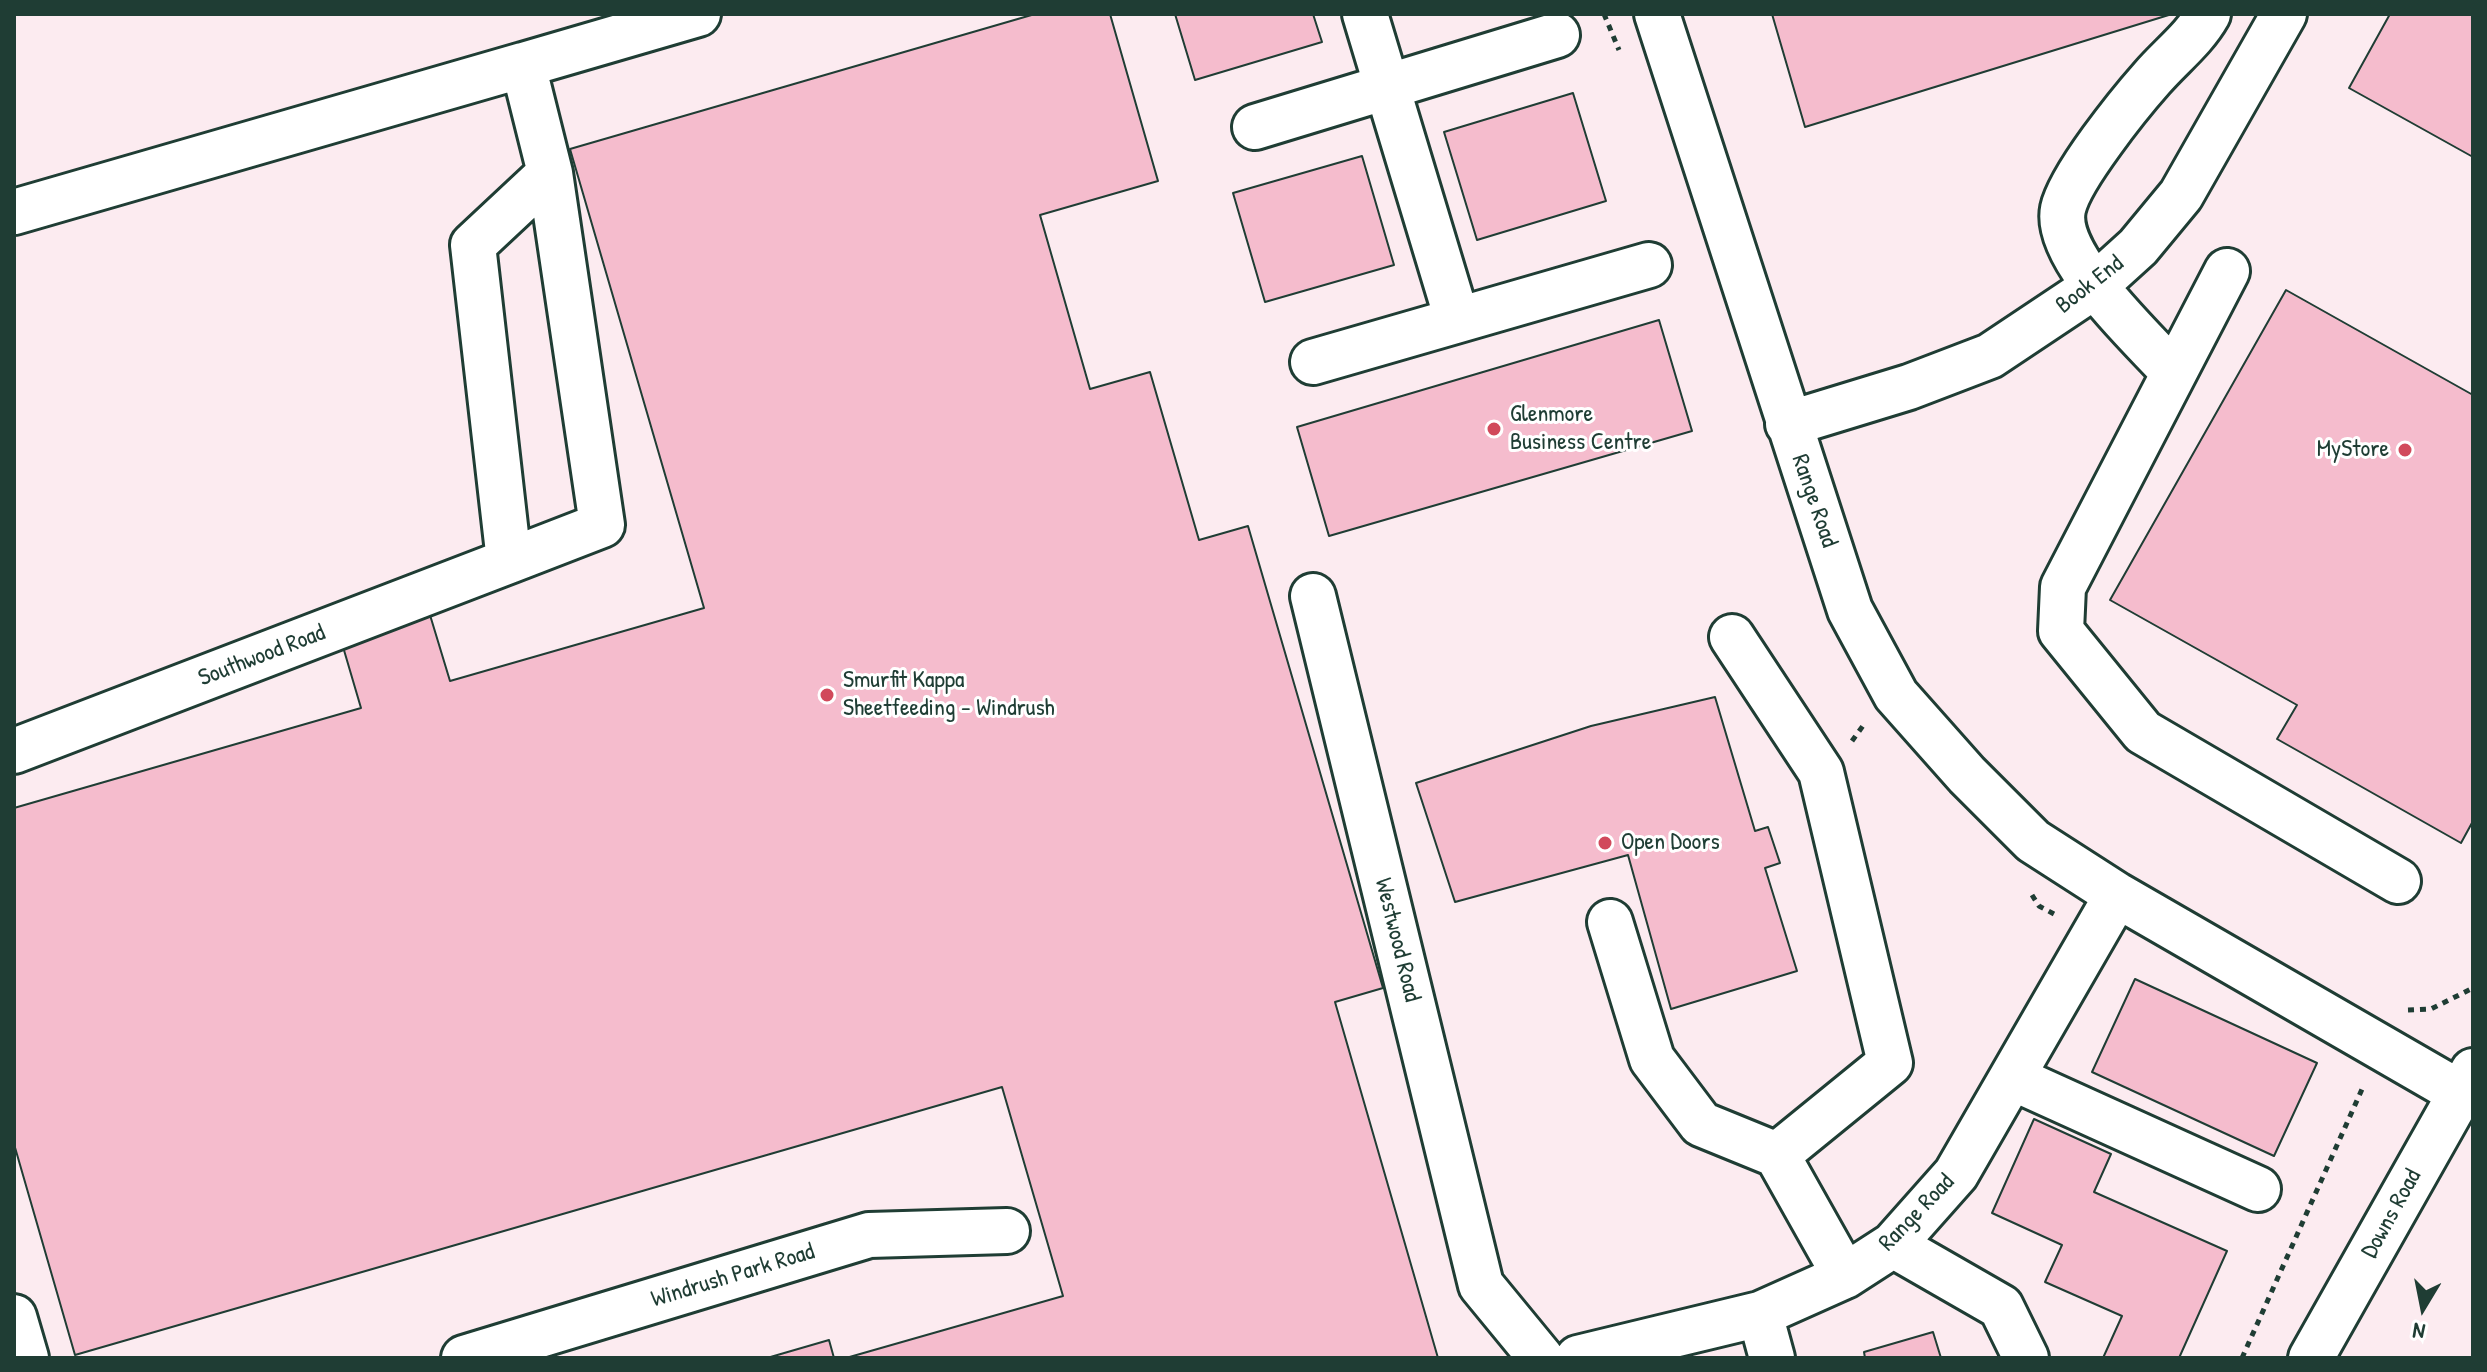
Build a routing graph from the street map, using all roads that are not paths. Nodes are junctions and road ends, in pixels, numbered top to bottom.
1 (698, 14) edge
2 (1365, 14) edge
3 (1657, 14) edge
4 (2208, 14) edge
5 (2284, 14) edge
6 (1557, 35) dead end
7 (523, 65) junction
8 (1387, 88) junction
9 (1255, 127) dead end
10 (550, 173) junction
11 (14, 189) edge
12 (75, 194) junction
13 (14, 212) edge
14 (1649, 265) dead end
15 (2227, 271) dead end
16 (2095, 286) junction
17 (1457, 319) junction
18 (1313, 362) dead end
19 (2173, 372) junction
20 (1788, 424) junction
21 (509, 561) junction
22 (1313, 596) dead end
23 (1732, 637) dead end
24 (14, 751) edge
25 (2398, 881) dead end
26 (2117, 895) junction
27 (1610, 922) dead end
28 (2013, 1078) junction
29 (2467, 1082) edge
30 (1777, 1155) junction
31 (2258, 1189) dead end
32 (1007, 1231) dead end
33 (1893, 1245) junction
34 (1845, 1276) junction
35 (1760, 1314) junction
36 (14, 1317) edge
37 (582, 1341) edge
38 (26, 1358) edge
39 (464, 1358) edge
40 (1541, 1358) edge
41 (1578, 1358) edge
42 (1772, 1358) edge
43 (2026, 1358) edge
44 (2311, 1358) edge

1 - 7 street
2 - 8 street
3 - 20 street, Range Road
4 - 16 street
5 - 16 street, Book End
6 - 8 street
7 - 10 street
7 - 12 street
8 - 9 street
8 - 17 street
10 - 21 street
10 - 21 street, Southwood Road
11 - 12 street
12 - 13 street
14 - 17 street
15 - 19 street
16 - 19 street
16 - 20 street, Book End
17 - 18 street
19 - 25 street
20 - 26 street, Range Road
21 - 24 street, Southwood Road
22 - 40 street, Westwood Road
23 - 30 street
26 - 28 street, Range Road
26 - 29 street, Range Road
27 - 30 street
28 - 31 street
28 - 33 street, Range Road
29 - 44 street, Downs Road
30 - 34 street
32 - 37 street, Windrush Park Road
33 - 34 street, Range Road
33 - 43 street
34 - 35 street, Range Road
35 - 41 street, Range Road
35 - 42 street
36 - 38 street
37 - 39 street, Windrush Park Road

